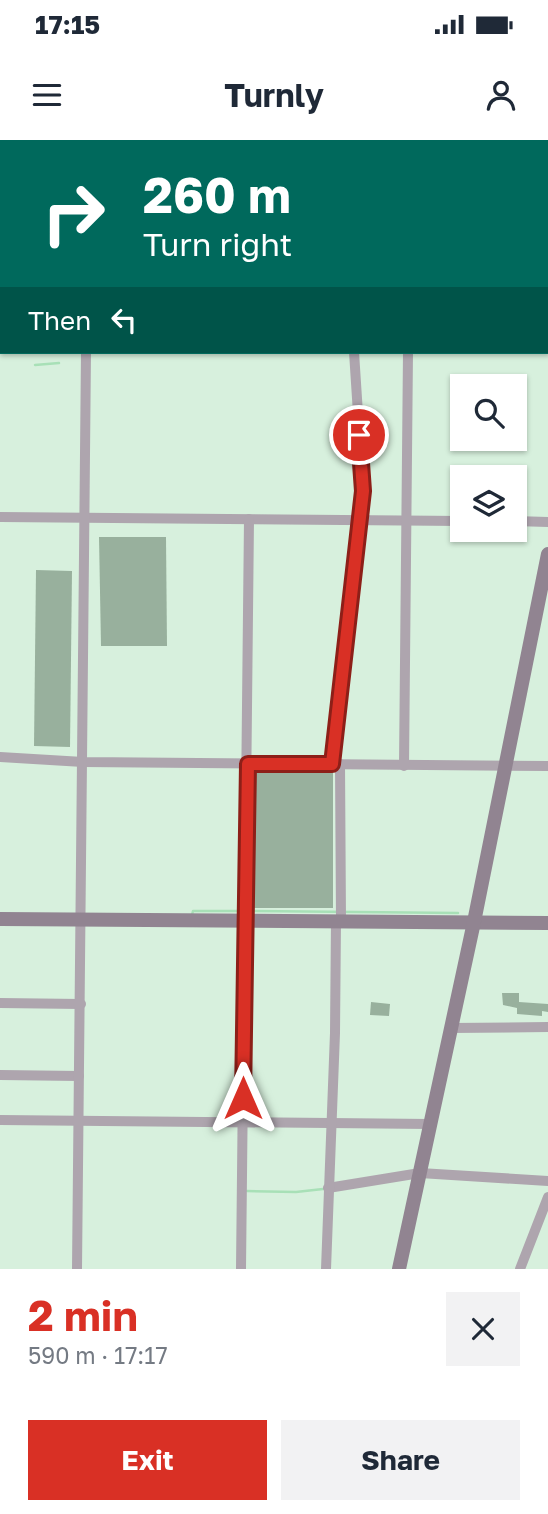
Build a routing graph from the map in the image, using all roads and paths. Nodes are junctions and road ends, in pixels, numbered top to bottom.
1 (86, 354) edge
2 (354, 354) edge
3 (408, 354) edge
4 (0, 517) edge
5 (85, 517) junction
6 (249, 519) junction
7 (360, 520) junction
8 (407, 521) junction
9 (450, 521) edge
10 (527, 522) edge
11 (548, 522) edge
12 (548, 554) edge
13 (0, 757) edge
14 (83, 762) junction
15 (248, 764) junction
16 (336, 764) junction
17 (404, 766) junction
18 (503, 766) junction
19 (548, 766) edge
20 (339, 916) junction
21 (0, 919) edge
22 (82, 920) junction
23 (245, 920) junction
24 (474, 922) junction
25 (548, 923) edge
26 (0, 1003) edge
27 (81, 1004) junction
28 (548, 1027) edge
29 (451, 1028) junction
30 (0, 1075) edge
31 (79, 1076) junction
32 (0, 1120) edge
33 (79, 1121) junction
34 (243, 1123) junction
35 (331, 1124) junction
36 (430, 1124) junction
37 (420, 1173) junction
38 (548, 1181) edge
39 (328, 1188) junction
40 (548, 1197) edge
41 (77, 1269) edge
42 (241, 1269) edge
43 (326, 1269) edge
44 (399, 1269) edge
45 (520, 1269) edge

1 - 5 street
2 - 7 street
3 - 8 street
4 - 5 street
5 - 6 street
5 - 14 street
6 - 7 street
6 - 15 street
7 - 8 street
7 - 16 street
8 - 9 street
8 - 17 street
10 - 11 street
12 - 18 street
13 - 14 street
14 - 15 street
14 - 22 street
15 - 16 street
15 - 23 street
16 - 17 street
16 - 20 street
17 - 18 street
18 - 19 street
18 - 24 street
20 - 23 street
20 - 24 street
20 - 35 street
21 - 22 street
22 - 23 street
22 - 27 street
23 - 34 street
24 - 25 street
24 - 29 street
26 - 27 street
27 - 31 street
28 - 29 street
29 - 36 street
30 - 31 street
31 - 33 street
32 - 33 street
33 - 34 street
33 - 41 street
34 - 35 street
34 - 42 street
35 - 36 street
35 - 39 street
36 - 37 street
37 - 38 street
37 - 39 street
37 - 44 street
39 - 43 street
40 - 45 street

